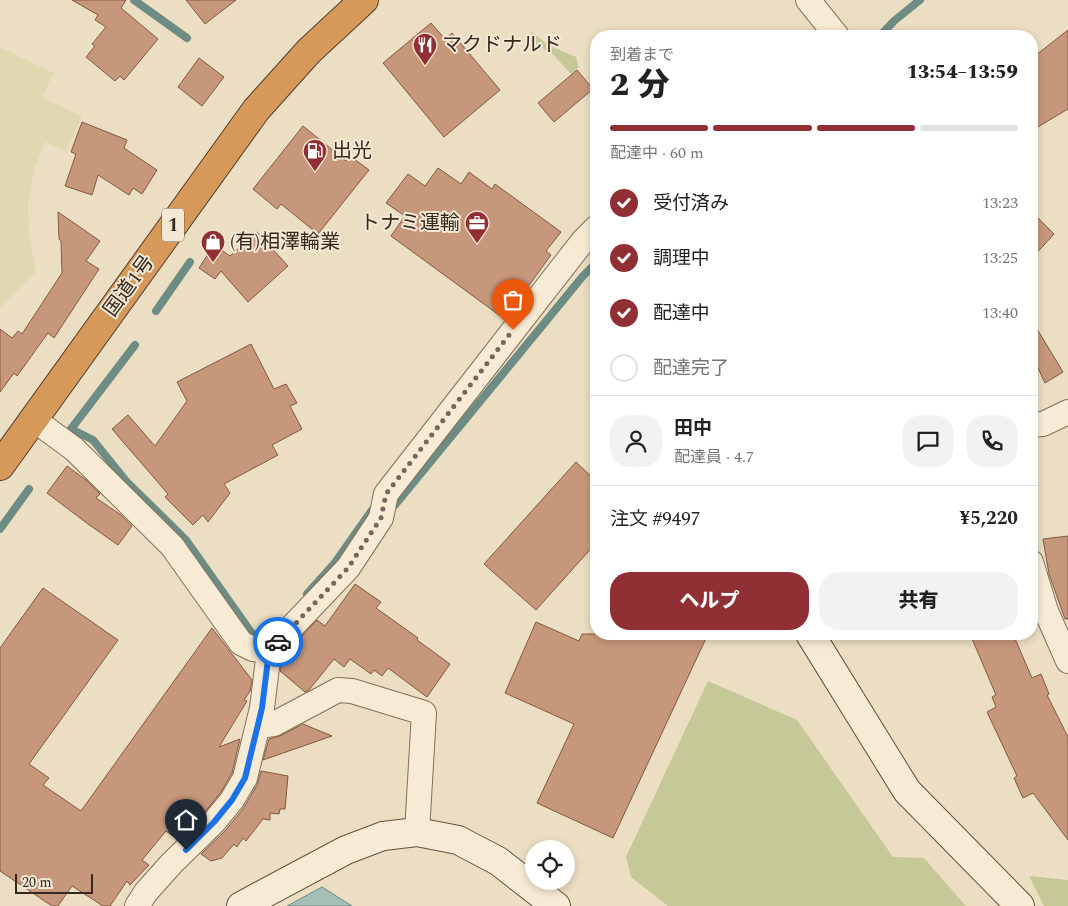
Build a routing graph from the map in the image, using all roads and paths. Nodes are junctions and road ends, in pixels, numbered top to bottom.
1 (364, 0) edge
2 (808, 0) edge
3 (832, 30) edge
4 (590, 234) edge
5 (1068, 412) edge
6 (34, 420) junction
7 (1038, 424) edge
8 (0, 466) edge
9 (1038, 585) edge
10 (814, 640) edge
11 (269, 651) junction
12 (1068, 661) edge
13 (258, 726) junction
14 (417, 832) junction
15 (137, 906) edge
16 (241, 906) edge
17 (556, 906) edge
18 (1020, 906) edge

1 - 6 highway, 国道1号 / 1
2 - 3 street
4 - 11 street
5 - 7 street
6 - 8 highway, 国道1号 / 1
6 - 11 street
9 - 12 street
10 - 18 street
11 - 13 street
13 - 14 street
13 - 15 street
14 - 16 street
14 - 17 street

